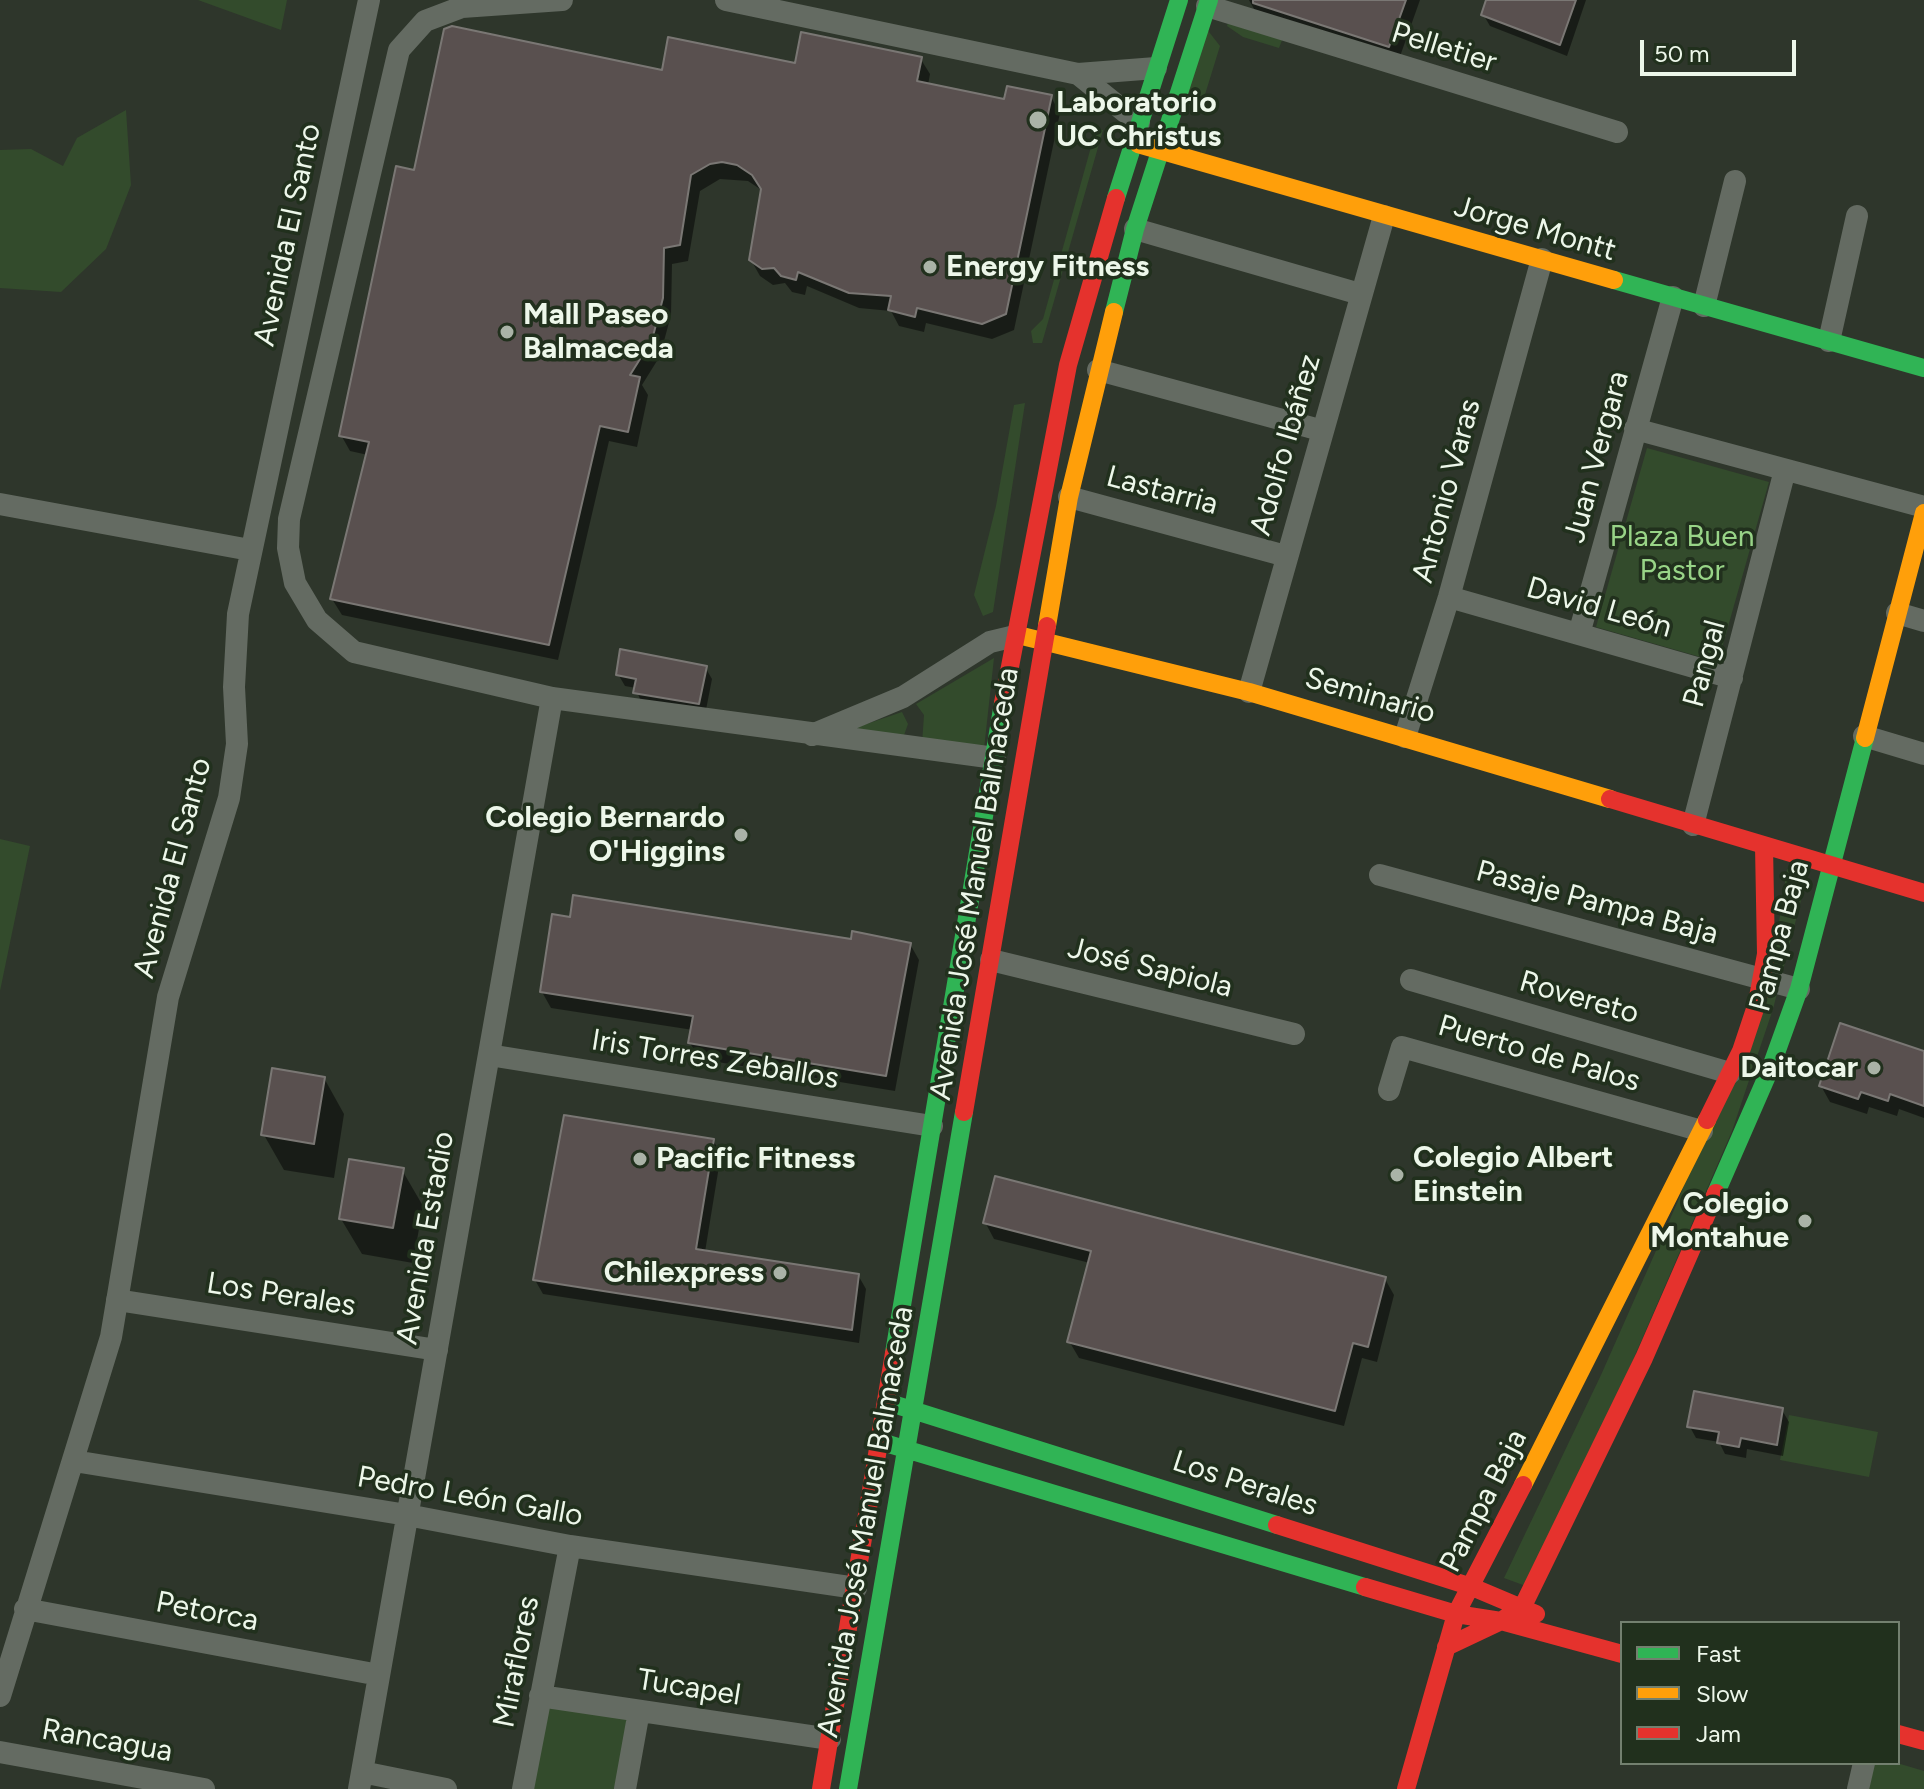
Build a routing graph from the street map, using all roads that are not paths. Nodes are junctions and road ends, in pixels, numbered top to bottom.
1 (369, 0) edge
2 (562, 0) edge
3 (726, 0) edge
4 (1179, 0) edge
5 (1208, 3) edge
6 (1156, 68) junction
7 (1078, 74) junction
8 (1135, 132) junction
9 (1617, 132) dead end
10 (1160, 151) junction
11 (1735, 181) dead end
12 (1384, 216) junction
13 (1857, 216) dead end
14 (1135, 229) junction
15 (1542, 259) junction
16 (1360, 294) junction
17 (1673, 297) junction
18 (1704, 306) junction
19 (1829, 341) junction
20 (1924, 368) edge
21 (1098, 370) junction
22 (1635, 429) junction
23 (1320, 430) junction
24 (1785, 470) junction
25 (1069, 497) junction
26 (0, 504) edge
27 (1924, 510) edge
28 (250, 550) junction
29 (1286, 556) junction
30 (1449, 597) junction
31 (1897, 613) junction
32 (1924, 621) edge
33 (1579, 634) junction
34 (1015, 636) junction
35 (1044, 638) junction
36 (1732, 678) junction
37 (1249, 692) junction
38 (552, 698) junction
39 (810, 735) junction
40 (1864, 736) junction
41 (1405, 737) junction
42 (1924, 754) edge
43 (995, 758) junction
44 (1693, 825) junction
45 (1764, 846) junction
46 (1829, 865) junction
47 (1380, 875) dead end
48 (1924, 893) edge
49 (991, 960) junction
50 (1763, 978) junction
51 (1411, 980) dead end
52 (1799, 989) junction
53 (1294, 1034) dead end
54 (489, 1055) junction
55 (1730, 1073) junction
56 (1389, 1090) dead end
57 (932, 1126) junction
58 (1702, 1131) junction
59 (117, 1300) junction
60 (1610, 1345) junction
61 (437, 1350) junction
62 (1644, 1358) junction
63 (885, 1402) junction
64 (913, 1410) junction
65 (879, 1441) junction
66 (906, 1449) junction
67 (74, 1461) junction
68 (1129, 1478) junction
69 (1112, 1511) junction
70 (407, 1515) junction
71 (570, 1546) junction
72 (1472, 1587) junction
73 (856, 1588) junction
74 (1523, 1606) junction
75 (25, 1609) junction
76 (1456, 1614) junction
77 (1501, 1621) junction
78 (1578, 1641) junction
79 (1446, 1647) junction
80 (1620, 1653) edge
81 (379, 1675) junction
82 (0, 1696) edge
83 (540, 1696) junction
84 (639, 1711) junction
85 (1900, 1735) edge
86 (830, 1739) junction
87 (1924, 1741) edge
88 (0, 1752) edge
89 (1864, 1765) edge
90 (360, 1780) edge
91 (204, 1789) edge
92 (446, 1789) edge
93 (523, 1789) edge
94 (625, 1789) edge
95 (821, 1789) edge
96 (848, 1789) edge
97 (1406, 1789) edge
98 (1858, 1789) edge

1 - 28 street, Avenida El Santo
2 - 38 street
3 - 7 street
4 - 6 main road, Avenida José Manuel Balmaceda
5 - 9 street, Pelletier
5 - 10 main road, Avenida José Manuel Balmaceda
6 - 7 street
6 - 8 main road, Avenida José Manuel Balmaceda
7 - 8 street
8 - 10 main road, Jorge Montt
8 - 34 main road, Avenida José Manuel Balmaceda
10 - 12 main road, Jorge Montt
10 - 14 main road, Avenida José Manuel Balmaceda
11 - 18 street
12 - 15 main road, Jorge Montt
12 - 16 street, Adolfo Ibáñez
13 - 19 street
14 - 16 street
14 - 21 main road, Avenida José Manuel Balmaceda
15 - 17 main road, Jorge Montt
15 - 30 street, Antonio Varas
16 - 23 street, Adolfo Ibáñez
17 - 18 main road, Jorge Montt
17 - 22 street, Juan Vergara
18 - 19 main road, Jorge Montt
19 - 20 main road, Jorge Montt
21 - 23 street
21 - 25 main road, Avenida José Manuel Balmaceda
22 - 24 street
22 - 33 street, Juan Vergara
23 - 29 street, Adolfo Ibáñez
24 - 27 street
24 - 36 street, Pangal
25 - 29 street, Lastarria
25 - 35 main road, Avenida José Manuel Balmaceda
26 - 28 street
27 - 31 main road, Pampa Baja
28 - 59 street, Avenida El Santo
29 - 37 street, Adolfo Ibáñez
30 - 33 street, David León
30 - 41 street, Antonio Varas
31 - 32 street
31 - 40 main road, Pampa Baja
33 - 36 street, David León
34 - 35 main road, Seminario
34 - 39 street, Seminario
34 - 43 main road, Avenida José Manuel Balmaceda
35 - 37 main road, Seminario
35 - 49 main road, Avenida José Manuel Balmaceda
36 - 44 street, Pangal
37 - 41 main road, Seminario
38 - 39 street
38 - 54 street, Avenida Estadio
39 - 43 street
40 - 42 street
40 - 46 main road, Pampa Baja
41 - 44 main road, Seminario
43 - 57 main road, Avenida José Manuel Balmaceda
44 - 45 main road, Seminario
45 - 46 main road, Seminario
45 - 50 main road, Pampa Baja
46 - 48 main road, Seminario
46 - 52 main road, Pampa Baja
47 - 50 street, Pasaje Pampa Baja
49 - 53 street, José Sapiola
49 - 64 main road, Avenida José Manuel Balmaceda
50 - 52 street, Pasaje Pampa Baja
50 - 55 main road, Pampa Baja
51 - 55 street, Rovereto
52 - 62 main road, Pampa Baja
54 - 57 street, Iris Torres Zeballos
54 - 61 street, Avenida Estadio
55 - 58 main road, Pampa Baja
56 - 58 street, Puerto de Palos
57 - 63 main road, Avenida José Manuel Balmaceda
58 - 60 main road, Pampa Baja
59 - 61 street, Los Perales
59 - 67 street, Avenida El Santo
60 - 62 main road
60 - 72 main road, Pampa Baja
61 - 70 street, Avenida Estadio
62 - 74 main road, Pampa Baja
63 - 64 main road, Los Perales
63 - 65 main road, Avenida José Manuel Balmaceda
64 - 66 main road, Avenida José Manuel Balmaceda
64 - 68 main road, Los Perales
65 - 66 main road, Los Perales
65 - 73 main road, Avenida José Manuel Balmaceda
66 - 69 main road, Los Perales
66 - 96 main road, Avenida José Manuel Balmaceda
67 - 70 street, Pedro León Gallo
67 - 75 street, Avenida El Santo
68 - 69 main road
68 - 72 main road, Los Perales
69 - 76 main road, Los Perales
70 - 71 street, Pedro León Gallo
70 - 81 street, Avenida Estadio
71 - 73 street, Pedro León Gallo
71 - 83 street, Miraflores
72 - 74 main road, Los Perales
72 - 76 main road, Pampa Baja
73 - 86 main road, Avenida José Manuel Balmaceda
74 - 77 main road, Pampa Baja
74 - 78 main road, Los Perales
75 - 81 street, Petorca
75 - 82 street, Avenida El Santo
76 - 77 main road, Los Perales
76 - 79 main road, Pampa Baja
77 - 78 main road, Los Perales
77 - 79 main road, Pampa Baja
78 - 80 main road, Los Perales
79 - 97 main road, Pampa Baja
81 - 90 street, Avenida Estadio
83 - 84 street, Tucapel
83 - 93 street, Miraflores
84 - 86 street, Tucapel
84 - 94 street
85 - 87 main road
86 - 95 main road, Avenida José Manuel Balmaceda
88 - 91 street, Rancagua
89 - 98 street
90 - 92 street

